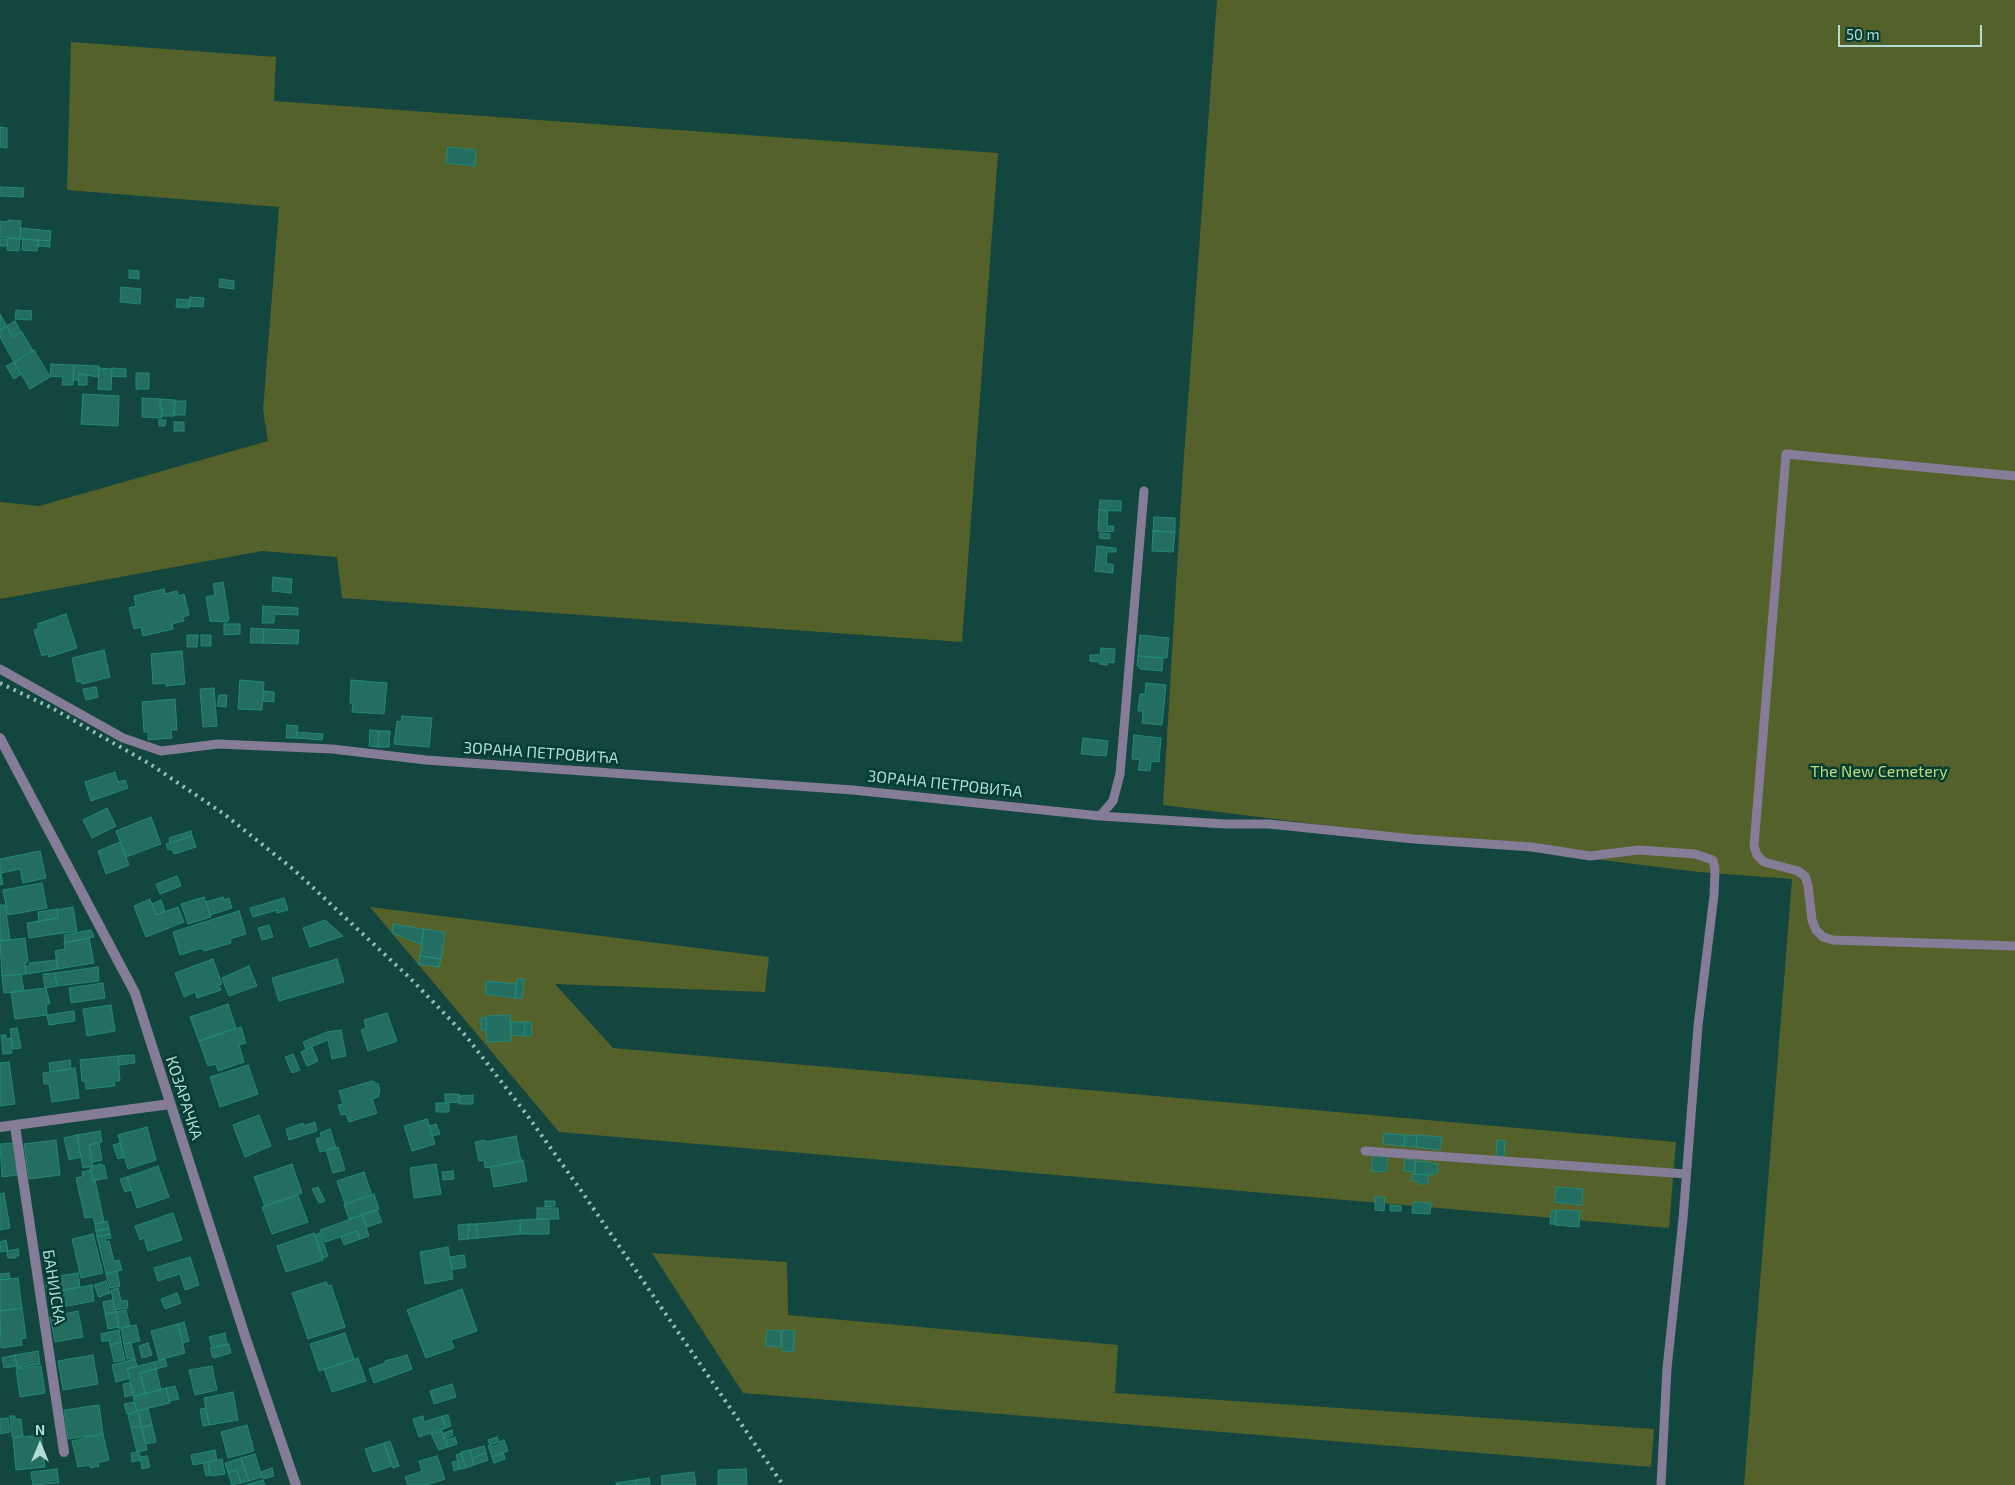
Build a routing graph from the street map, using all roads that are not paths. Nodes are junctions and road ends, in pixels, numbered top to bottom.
1 (2015, 476) edge
2 (1144, 490) dead end
3 (0, 669) edge
4 (0, 738) edge
5 (1100, 816) junction
6 (2015, 946) edge
7 (170, 1104) junction
8 (15, 1126) junction
9 (0, 1127) edge
10 (1365, 1151) dead end
11 (1686, 1174) junction
12 (64, 1452) dead end
13 (296, 1485) edge
14 (1661, 1485) edge

1 - 6 lane
2 - 5 lane
3 - 5 lane, ЗОРАНА ПЕТРОВИЋА
4 - 7 street, КОЗАРАЧКА
5 - 11 lane, ЗОРАНА ПЕТРОВИЋА
7 - 8 street
7 - 13 street, КОЗАРАЧКА
8 - 9 street
8 - 12 street, БАНИЈСКА
10 - 11 lane
11 - 14 lane

